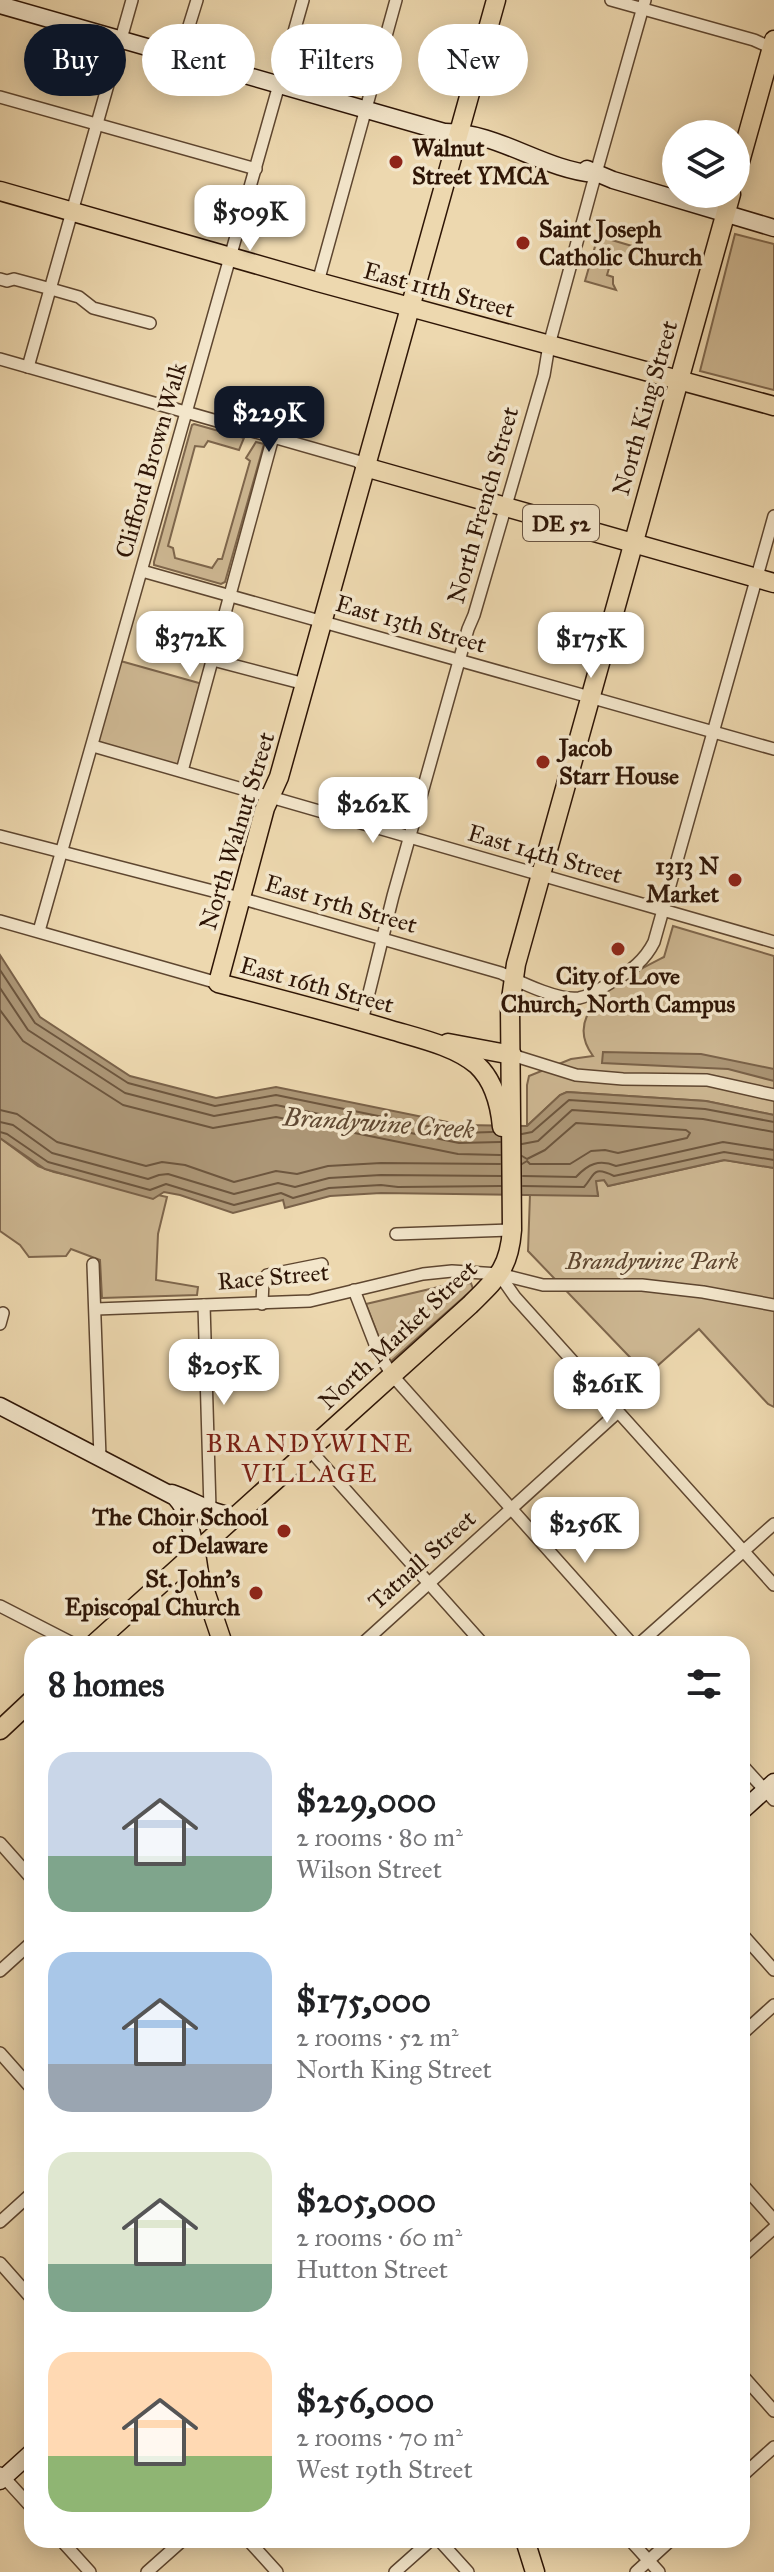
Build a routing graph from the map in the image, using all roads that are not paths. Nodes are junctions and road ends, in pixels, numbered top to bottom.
1 (132, 0) edge
2 (197, 0) edge
3 (303, 0) edge
4 (396, 0) edge
5 (496, 0) edge
6 (611, 0) edge
7 (644, 4) edge
8 (0, 5) edge
9 (66, 24) edge
10 (125, 24) edge
11 (190, 24) edge
12 (296, 24) edge
13 (773, 46) edge
14 (105, 96) edge
15 (275, 96) edge
16 (318, 96) edge
17 (0, 97) edge
18 (365, 110) junction
19 (97, 125) junction
20 (750, 127) edge
21 (459, 132) junction
22 (256, 169) junction
23 (595, 174) junction
24 (0, 191) edge
25 (727, 208) edge
26 (73, 212) junction
27 (725, 214) junction
28 (774, 228) edge
29 (231, 257) junction
30 (0, 279) edge
31 (318, 282) junction
32 (51, 289) junction
33 (409, 307) junction
34 (150, 323) dead end
35 (549, 345) junction
36 (0, 359) edge
37 (28, 367) junction
38 (678, 380) junction
39 (774, 406) edge
40 (187, 412) junction
41 (273, 437) junction
42 (365, 467) junction
43 (505, 507) junction
44 (774, 516) edge
45 (633, 543) junction
46 (142, 571) junction
47 (766, 581) edge
48 (229, 596) junction
49 (322, 622) junction
50 (213, 660) junction
51 (459, 660) junction
52 (305, 684) junction
53 (589, 697) junction
54 (715, 731) junction
55 (93, 746) junction
56 (774, 749) edge
57 (182, 771) junction
58 (270, 797) junction
59 (0, 836) edge
60 (409, 837) junction
61 (63, 851) junction
62 (539, 875) junction
63 (240, 898) junction
64 (663, 911) junction
65 (0, 921) edge
66 (39, 931) junction
67 (383, 940) junction
68 (774, 942) edge
69 (513, 979) junction
70 (218, 983) junction
71 (362, 1021) junction
72 (418, 1038) junction
73 (512, 1055) junction
74 (774, 1095) edge
75 (506, 1111) junction
76 (512, 1216) junction
77 (396, 1234) dead end
78 (93, 1264) dead end
79 (322, 1264) dead end
80 (499, 1274) junction
81 (354, 1290) junction
82 (262, 1304) junction
83 (204, 1305) junction
84 (774, 1305) edge
85 (96, 1309) junction
86 (392, 1375) junction
87 (0, 1406) edge
88 (618, 1412) junction
89 (310, 1450) junction
90 (100, 1457) junction
91 (166, 1491) junction
92 (210, 1509) junction
93 (511, 1509) junction
94 (237, 1516) junction
95 (774, 1524) edge
96 (744, 1552) junction
97 (196, 1553) junction
98 (429, 1584) junction
99 (774, 1585) edge
100 (0, 1606) edge
101 (58, 1636) edge
102 (103, 1636) edge
103 (220, 1636) edge
104 (371, 1636) edge
105 (476, 1636) edge
106 (625, 1636) edge
107 (648, 1636) edge
108 (24, 1706) edge
109 (3, 1723) edge
110 (750, 1772) edge
111 (771, 1791) edge
112 (750, 1805) edge
113 (0, 1843) edge
114 (24, 1870) edge
115 (750, 1943) edge
116 (24, 1949) edge
117 (774, 1970) edge
118 (0, 1971) edge
119 (774, 2005) edge
120 (750, 2027) edge
121 (0, 2053) edge
122 (24, 2080) edge
123 (750, 2193) edge
124 (24, 2200) edge
125 (774, 2220) edge
126 (0, 2222) edge
127 (774, 2228) edge
128 (750, 2250) edge
129 (0, 2263) edge
130 (24, 2290) edge
131 (750, 2384) edge
132 (774, 2411) edge
133 (774, 2447) edge
134 (24, 2459) edge
135 (750, 2469) edge
136 (2, 2477) edge
137 (24, 2500) edge
138 (68, 2548) edge
139 (174, 2548) edge
140 (255, 2548) edge
141 (422, 2548) edge
142 (446, 2548) edge
143 (528, 2548) edge
144 (638, 2548) edge
145 (662, 2548) edge
146 (649, 2560) junction
147 (90, 2572) edge
148 (147, 2572) edge
149 (277, 2572) edge
150 (395, 2572) edge
151 (468, 2572) edge
152 (535, 2572) edge
153 (636, 2572) edge
154 (659, 2572) edge

1 - 10 street
2 - 11 street
3 - 12 street, Clifford Brown Walk
4 - 18 street
5 - 21 main road, North Walnut Street
6 - 7 street
7 - 13 street
7 - 23 street, North French Street
8 - 9 street
13 - 20 main road
14 - 19 street
15 - 22 street, Clifford Brown Walk
16 - 18 street
17 - 19 street
18 - 21 street
18 - 31 street
19 - 22 street
19 - 26 street
21 - 23 street
21 - 33 main road, North Walnut Street
22 - 29 street, Clifford Brown Walk
23 - 27 street
23 - 35 street, North French Street
24 - 26 main road, East 11th Street
25 - 27 main road, North King Street
26 - 29 main road, East 11th Street
26 - 32 street
27 - 28 street
27 - 38 main road, North King Street
29 - 31 main road, East 11th Street
29 - 40 street, Clifford Brown Walk
30 - 32 street
31 - 33 main road, East 11th Street
32 - 34 street
32 - 37 street
33 - 35 main road, East 11th Street
33 - 42 main road, North Walnut Street
35 - 38 main road, East 11th Street
35 - 43 street, North French Street
36 - 37 street
37 - 40 street
38 - 39 main road, East 11th Street
38 - 45 main road, North King Street
40 - 41 street
40 - 46 street, Clifford Brown Walk
41 - 42 street
41 - 48 street
42 - 43 main road, DE 52
42 - 49 main road, North Walnut Street
43 - 45 main road, DE 52
43 - 51 street, North French Street
44 - 47 street
45 - 47 main road, DE 52
45 - 53 main road, North King Street
46 - 48 street, East 13th Street
46 - 55 street, Clifford Brown Walk
47 - 54 street
48 - 49 street, East 13th Street
48 - 50 street
49 - 51 street, East 13th Street
49 - 52 main road, North Walnut Street
50 - 52 street
50 - 57 street
51 - 53 street, East 13th Street
51 - 60 street, North French Street
52 - 58 main road, North Walnut Street
53 - 54 street, East 13th Street
53 - 62 main road, North King Street
54 - 56 street, East 13th Street
54 - 64 street
55 - 57 street, East 14th Street
55 - 61 street, Clifford Brown Walk
57 - 58 street, East 14th Street
58 - 60 street, East 14th Street
58 - 63 main road, North Walnut Street
59 - 61 street, East 15th Street
60 - 62 street, East 14th Street
60 - 67 street, North French Street
61 - 63 street, East 15th Street
61 - 66 street, Clifford Brown Walk
62 - 64 street, East 14th Street
62 - 69 main road, North King Street
63 - 67 street, East 15th Street
63 - 70 main road, North Walnut Street
64 - 68 street, East 14th Street
64 - 69 street
65 - 66 street, East 16th Street
66 - 70 street, East 16th Street
67 - 69 street, East 15th Street
67 - 71 street, North French Street
69 - 73 main road, North King Street
70 - 71 main road, East 16th Street
71 - 72 main road, East 16th Street
72 - 73 main road
72 - 75 main road, East 16th Street
73 - 74 street
73 - 75 main road, North Market Street
75 - 76 main road, North Market Street
76 - 77 street
76 - 80 main road, North Market Street
78 - 85 street
79 - 82 street
80 - 81 street, Race Street
80 - 84 street, Race Street
80 - 86 main road, North Market Street
80 - 88 street
81 - 82 street, Race Street
81 - 86 street
82 - 83 street, Race Street
83 - 85 street, Race Street
83 - 92 street
85 - 90 street
86 - 89 main road, North Market Street
86 - 93 street
87 - 90 street
88 - 93 street, Tatnall Street
88 - 96 street
89 - 94 main road, North Market Street
89 - 98 street
90 - 91 street
91 - 92 street
91 - 97 street
92 - 94 street
93 - 98 street, Tatnall Street
93 - 106 street
94 - 97 main road, North Market Street
95 - 96 street
96 - 99 street
96 - 107 street
97 - 102 main road, North Market Street
97 - 103 main road
98 - 104 street, Tatnall Street
98 - 105 street
100 - 101 street
108 - 109 main road
110 - 111 street
111 - 112 street
113 - 114 street
115 - 117 street
116 - 118 street
119 - 120 street
121 - 122 street
123 - 125 street
124 - 126 street
127 - 128 street
129 - 130 street
131 - 132 street
133 - 135 street
134 - 136 street
136 - 137 street
138 - 147 street
139 - 148 street
140 - 149 street
141 - 150 street
142 - 151 street
143 - 152 main road
144 - 146 street
145 - 146 street
146 - 153 street
146 - 154 street

